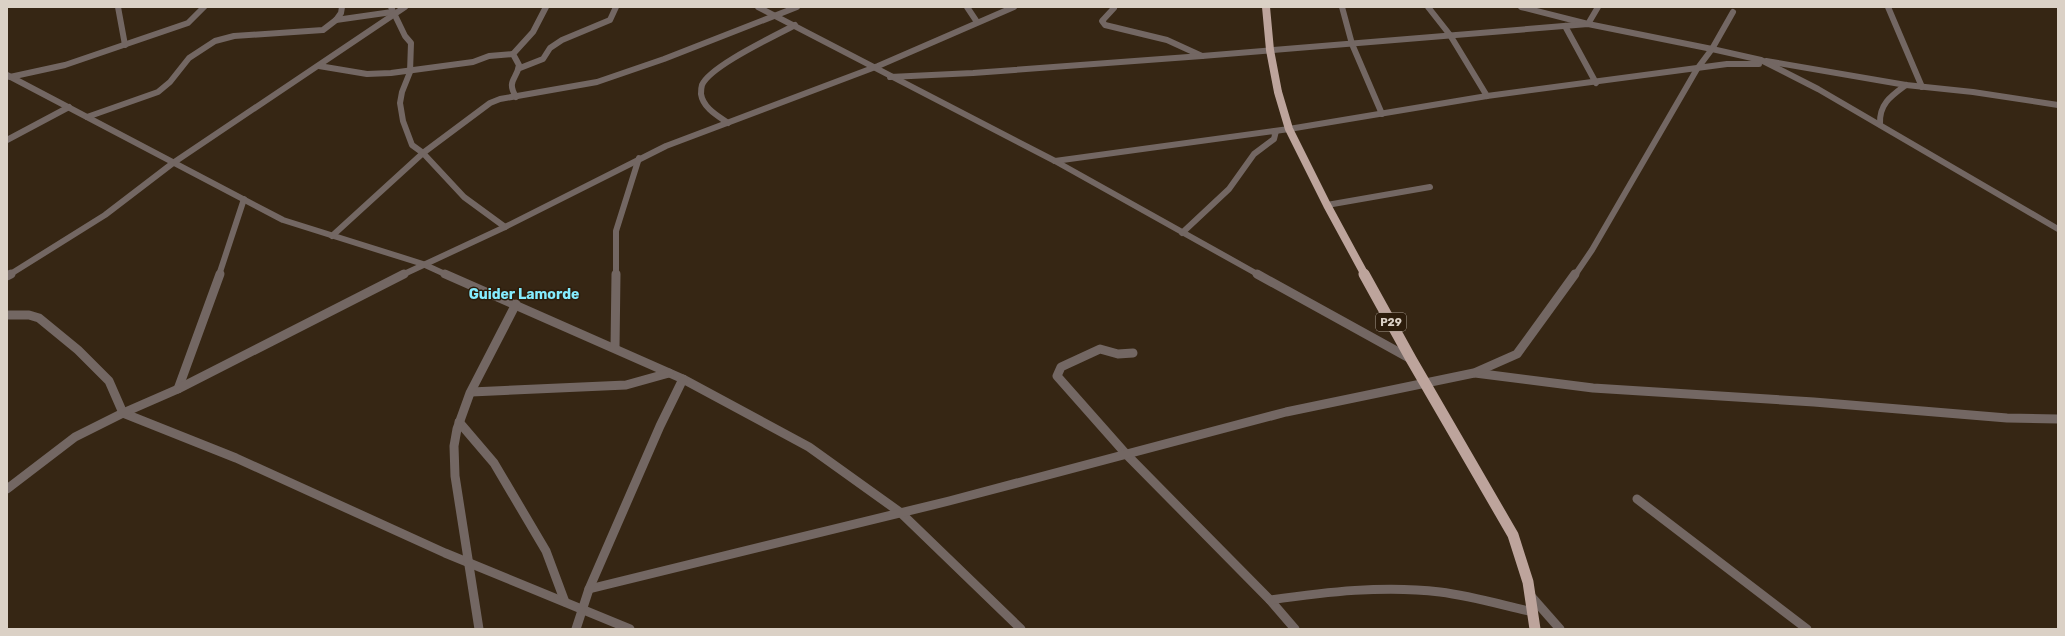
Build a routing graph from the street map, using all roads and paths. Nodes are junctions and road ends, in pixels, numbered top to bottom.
1 (118, 7) edge
2 (204, 7) edge
3 (342, 7) edge
4 (405, 7) edge
5 (546, 7) edge
6 (616, 7) edge
7 (758, 7) edge
8 (797, 7) edge
9 (967, 7) edge
10 (1014, 7) edge
11 (1266, 7) edge
12 (1342, 7) edge
13 (1428, 7) edge
14 (1521, 7) edge
15 (1598, 7) edge
16 (1888, 7) edge
17 (1114, 8) edge
18 (392, 11) edge
19 (1733, 12) dead end
20 (776, 16) junction
21 (336, 20) junction
22 (977, 22) junction
23 (1588, 24) junction
24 (795, 25) junction
25 (1565, 26) junction
26 (1450, 35) junction
27 (1352, 44) junction
28 (125, 45) junction
29 (1712, 49) junction
30 (1270, 50) junction
31 (513, 54) junction
32 (1202, 56) junction
33 (1761, 60) junction
34 (1768, 65) junction
35 (319, 66) junction
36 (520, 68) junction
37 (873, 68) junction
38 (1697, 69) junction
39 (410, 72) junction
40 (8, 76) edge
41 (890, 77) junction
42 (1596, 83) junction
43 (1906, 85) junction
44 (1922, 87) junction
45 (1488, 96) junction
46 (516, 97) junction
47 (2058, 105) edge
48 (69, 107) junction
49 (1382, 114) junction
50 (87, 116) junction
51 (728, 122) junction
52 (1880, 124) junction
53 (1289, 130) junction
54 (1276, 131) junction
55 (7, 140) edge
56 (423, 153) junction
57 (639, 158) junction
58 (1055, 161) junction
59 (174, 163) junction
60 (1430, 187) dead end
61 (244, 199) junction
62 (1327, 205) junction
63 (505, 227) junction
64 (2058, 229) edge
65 (1182, 233) junction
66 (332, 236) junction
67 (423, 264) junction
68 (7, 276) edge
69 (516, 304) junction
70 (7, 315) edge
71 (615, 348) junction
72 (1133, 353) dead end
73 (1411, 359) junction
74 (669, 373) junction
75 (1474, 373) junction
76 (683, 379) junction
77 (1426, 384) junction
78 (178, 389) junction
79 (471, 392) junction
80 (123, 413) junction
81 (2058, 419) edge
82 (459, 422) junction
83 (1126, 454) junction
84 (7, 489) edge
85 (1637, 499) dead end
86 (901, 513) junction
87 (471, 564) junction
88 (589, 589) junction
89 (1530, 595) junction
90 (1270, 600) junction
91 (565, 602) junction
92 (582, 608) junction
93 (1533, 612) junction
94 (479, 629) edge
95 (576, 629) edge
96 (630, 629) edge
97 (1021, 629) edge
98 (1295, 629) edge
99 (1535, 629) edge
100 (1560, 629) edge
101 (1808, 629) edge

1 - 28 street
2 - 28 street
3 - 21 street
4 - 18 street
5 - 31 street
6 - 36 street
7 - 20 street
8 - 20 street
9 - 22 street
10 - 22 street
11 - 30 main road, P29
12 - 27 street
13 - 26 street
14 - 23 street
15 - 23 street
16 - 44 street
17 - 32 street
18 - 21 street
18 - 35 street
18 - 39 street
19 - 29 street
20 - 24 street
20 - 46 street
21 - 50 street
22 - 37 street
23 - 25 street
23 - 29 street
24 - 37 street
24 - 51 street
25 - 26 street
25 - 42 street
26 - 27 street
26 - 45 street
27 - 30 street
27 - 49 street
28 - 40 street
29 - 33 street
29 - 38 street
30 - 32 street
30 - 53 main road, P29
31 - 36 street
31 - 39 street
32 - 41 street
33 - 34 street
33 - 43 street
34 - 38 street
34 - 52 street
35 - 39 street
35 - 59 street
36 - 46 street
37 - 41 street
37 - 51 street
38 - 42 street
38 - 75 street
39 - 56 street
40 - 48 street
41 - 58 street
42 - 45 street
43 - 44 street
43 - 52 street
44 - 47 street
45 - 49 street
46 - 56 street
48 - 50 street
48 - 55 street
49 - 53 street
50 - 59 street
51 - 57 street
52 - 64 street
53 - 54 street
53 - 62 main road, P29
54 - 58 street
54 - 65 street
56 - 63 street
56 - 66 street
57 - 63 street
57 - 71 street
58 - 65 street
59 - 61 street
59 - 68 street
60 - 62 street
61 - 66 street
61 - 78 street
62 - 73 main road, P29
63 - 67 street
65 - 73 street
66 - 67 street
67 - 69 street
67 - 78 street
69 - 71 street
69 - 79 street
70 - 80 street
71 - 74 street
72 - 83 street
73 - 77 main road, P29
74 - 76 street
74 - 79 street
75 - 77 street
75 - 81 street
76 - 86 street
76 - 88 street
77 - 83 street
77 - 89 main road, P29
78 - 80 street
79 - 82 street
80 - 84 street
80 - 87 street
82 - 87 street
82 - 91 street
83 - 86 street
83 - 90 street
85 - 101 street
86 - 88 street
86 - 97 street
87 - 91 street
87 - 94 street
88 - 92 street
89 - 93 main road, P29
89 - 100 street
90 - 93 street
90 - 98 street
91 - 92 street
92 - 95 street
92 - 96 street
93 - 99 main road, P29

